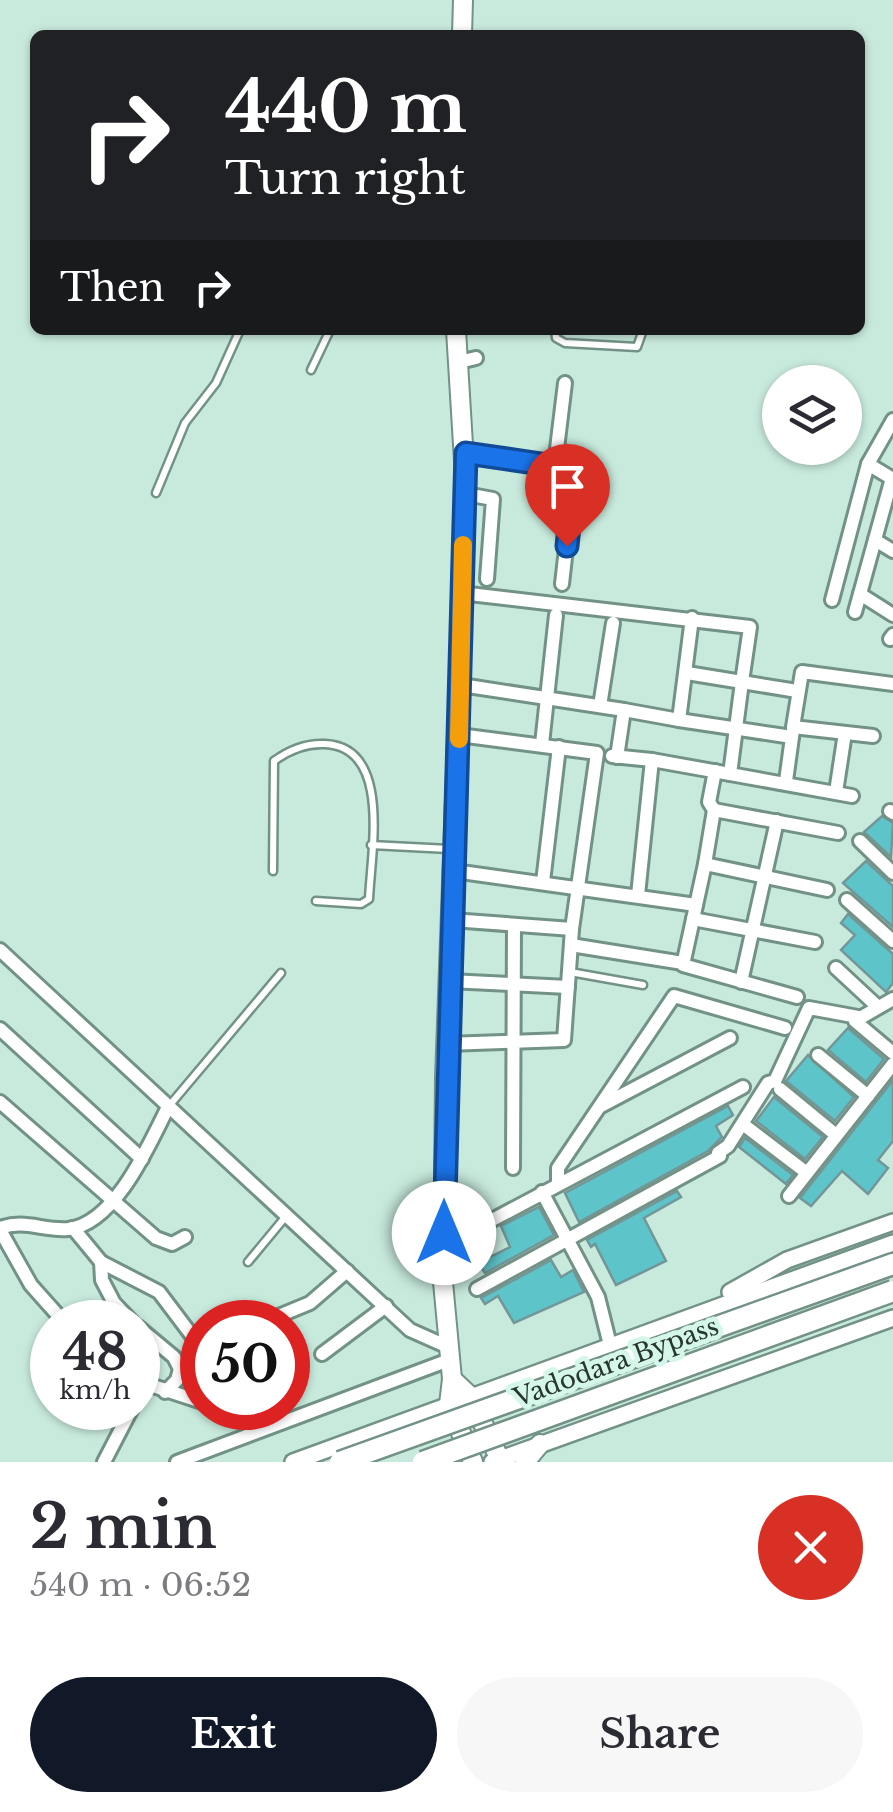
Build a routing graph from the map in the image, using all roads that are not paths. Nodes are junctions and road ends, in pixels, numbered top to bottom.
1 (463, 0) edge
2 (462, 30) edge
3 (238, 335) edge
4 (328, 335) edge
5 (458, 335) edge
6 (556, 335) edge
7 (641, 335) edge
8 (311, 370) dead end
9 (565, 384) dead end
10 (893, 420) edge
11 (466, 453) junction
12 (868, 464) junction
13 (555, 465) junction
14 (893, 478) edge
15 (156, 493) dead end
16 (466, 494) junction
17 (875, 540) junction
18 (893, 551) edge
19 (487, 579) dead end
20 (562, 584) dead end
21 (461, 593) junction
22 (860, 594) junction
23 (832, 600) dead end
24 (855, 612) dead end
25 (556, 615) dead end
26 (893, 615) edge
27 (692, 618) junction
28 (613, 623) dead end
29 (687, 674) junction
30 (742, 682) junction
31 (893, 684) edge
32 (461, 685) junction
33 (797, 691) junction
34 (544, 698) junction
35 (600, 706) junction
36 (624, 710) junction
37 (679, 720) junction
38 (737, 728) junction
39 (793, 732) junction
40 (845, 733) junction
41 (459, 735) junction
42 (873, 736) dead end
43 (542, 744) junction
44 (559, 747) junction
45 (598, 753) junction
46 (617, 756) junction
47 (652, 760) junction
48 (715, 771) junction
49 (730, 774) junction
50 (786, 782) junction
51 (836, 792) junction
52 (852, 796) dead end
53 (714, 810) junction
54 (777, 820) junction
55 (838, 833) dead end
56 (860, 841) dead end
57 (371, 846) junction
58 (454, 850) junction
59 (705, 864) junction
60 (273, 871) dead end
61 (454, 872) junction
62 (893, 873) edge
63 (766, 877) junction
64 (543, 882) junction
65 (577, 888) junction
66 (827, 890) dead end
67 (638, 896) junction
68 (847, 900) dead end
69 (316, 901) dead end
70 (694, 912) junction
71 (452, 920) junction
72 (514, 924) junction
73 (572, 929) junction
74 (753, 930) junction
75 (815, 942) dead end
76 (893, 942) edge
77 (571, 945) junction
78 (0, 950) edge
79 (683, 963) junction
80 (836, 968) dead end
81 (569, 972) junction
82 (281, 973) dead end
83 (449, 982) junction
84 (741, 982) junction
85 (513, 985) junction
86 (642, 985) dead end
87 (568, 987) junction
88 (797, 997) dead end
89 (893, 999) edge
90 (878, 1007) junction
91 (858, 1018) junction
92 (0, 1028) edge
93 (786, 1028) dead end
94 (730, 1038) dead end
95 (512, 1043) junction
96 (446, 1044) junction
97 (893, 1054) edge
98 (818, 1055) dead end
99 (893, 1064) edge
100 (743, 1087) dead end
101 (780, 1089) dead end
102 (868, 1096) junction
103 (0, 1102) edge
104 (168, 1107) junction
105 (598, 1107) junction
106 (748, 1128) dead end
107 (836, 1135) junction
108 (142, 1159) junction
109 (513, 1168) dead end
110 (806, 1173) junction
111 (558, 1184) junction
112 (542, 1192) junction
113 (789, 1196) dead end
114 (112, 1200) junction
115 (288, 1215) junction
116 (893, 1222) edge
117 (73, 1228) junction
118 (0, 1229) edge
119 (444, 1233) junction
120 (185, 1237) dead end
121 (567, 1239) junction
122 (893, 1244) edge
123 (101, 1262) junction
124 (248, 1262) dead end
125 (893, 1264) edge
126 (347, 1271) junction
127 (477, 1290) dead end
128 (893, 1291) edge
129 (44, 1300) edge
130 (114, 1300) edge
131 (310, 1303) edge
132 (386, 1306) junction
133 (687, 1316) junction
134 (893, 1318) edge
135 (180, 1320) edge
136 (610, 1345) junction
137 (160, 1346) edge
138 (322, 1354) dead end
139 (449, 1362) junction
140 (160, 1391) edge
141 (165, 1392) junction
142 (180, 1396) edge
143 (470, 1396) junction
144 (448, 1404) junction
145 (121, 1430) edge
146 (251, 1431) joint
147 (540, 1444) junction
148 (497, 1461) edge
149 (104, 1462) edge
150 (176, 1462) edge
151 (294, 1462) edge
152 (340, 1462) edge
153 (423, 1462) edge
154 (474, 1462) edge
155 (525, 1462) edge

1 - 2 main road
3 - 15 lane
4 - 8 lane
5 - 11 main road
6 - 7 lane
9 - 13 street
10 - 12 street
11 - 13 street
11 - 16 main road
12 - 14 street
12 - 23 street
13 - 20 street
14 - 17 street
16 - 19 street
16 - 21 main road
17 - 18 street
17 - 22 street
21 - 27 street
21 - 32 main road
22 - 24 street
22 - 26 street
25 - 34 street
27 - 29 street
27 - 30 street
28 - 35 street
29 - 30 street
29 - 37 street
30 - 33 street
30 - 38 street
31 - 33 street
32 - 34 street
32 - 41 main road
33 - 39 street
34 - 35 street
34 - 43 street
35 - 36 street
36 - 37 street
36 - 46 street
37 - 38 street
38 - 39 street
38 - 49 street
39 - 40 street
39 - 50 street
40 - 42 street
40 - 51 street
41 - 43 street
41 - 58 main road
43 - 44 street
44 - 45 street
44 - 64 street
45 - 46 street
45 - 65 street
46 - 47 street
47 - 48 street
47 - 67 street
48 - 49 street
48 - 53 street
49 - 50 street
50 - 51 street
51 - 52 street
53 - 54 street
53 - 59 street
54 - 55 street
54 - 63 street
56 - 62 street
57 - 58 lane
57 - 60 lane
57 - 69 lane
58 - 61 main road
59 - 63 street
59 - 70 street
61 - 64 street
61 - 71 main road
63 - 66 street
63 - 74 street
64 - 65 street
65 - 67 street
65 - 73 street
67 - 70 street
68 - 76 street
70 - 74 street
70 - 79 street
71 - 72 street
71 - 83 main road
72 - 73 street
72 - 85 street
73 - 77 street
74 - 75 street
74 - 84 street
77 - 79 street
77 - 81 street
78 - 104 street
79 - 84 street
80 - 90 street
81 - 86 lane
81 - 87 street
82 - 104 lane
83 - 85 street
83 - 96 main road
84 - 88 street
85 - 87 street
85 - 95 street
87 - 95 street
89 - 90 street
90 - 91 street
91 - 97 street
91 - 121 street
92 - 108 street
93 - 105 street
94 - 105 street
95 - 96 street
95 - 109 street
96 - 119 main road
98 - 102 street
99 - 102 street
100 - 111 street
101 - 107 street
102 - 107 street
103 - 114 street
104 - 108 street
104 - 115 street
105 - 111 street
106 - 110 street
107 - 110 street
108 - 114 street
110 - 113 street
111 - 112 street
112 - 119 street
112 - 121 street
114 - 117 street
114 - 120 street
115 - 124 lane
115 - 126 street
116 - 133 street
117 - 118 street
117 - 123 street
118 - 129 street
119 - 139 main road
121 - 127 street
121 - 136 street
122 - 133 street
123 - 130 street
123 - 135 street
125 - 152 highway, Vadodara Bypass, bridge
126 - 131 street
126 - 132 street
128 - 153 highway, Vadodara Bypass, bridge
132 - 138 street
132 - 139 street
133 - 136 street
134 - 147 street
136 - 143 street
137 - 141 street
139 - 143 main road
139 - 144 main road
139 - 146 street
140 - 141 street
141 - 142 street
143 - 144 street
143 - 148 main road
144 - 151 street
144 - 154 main road
145 - 149 street
146 - 150 street
147 - 148 street
147 - 155 main road

